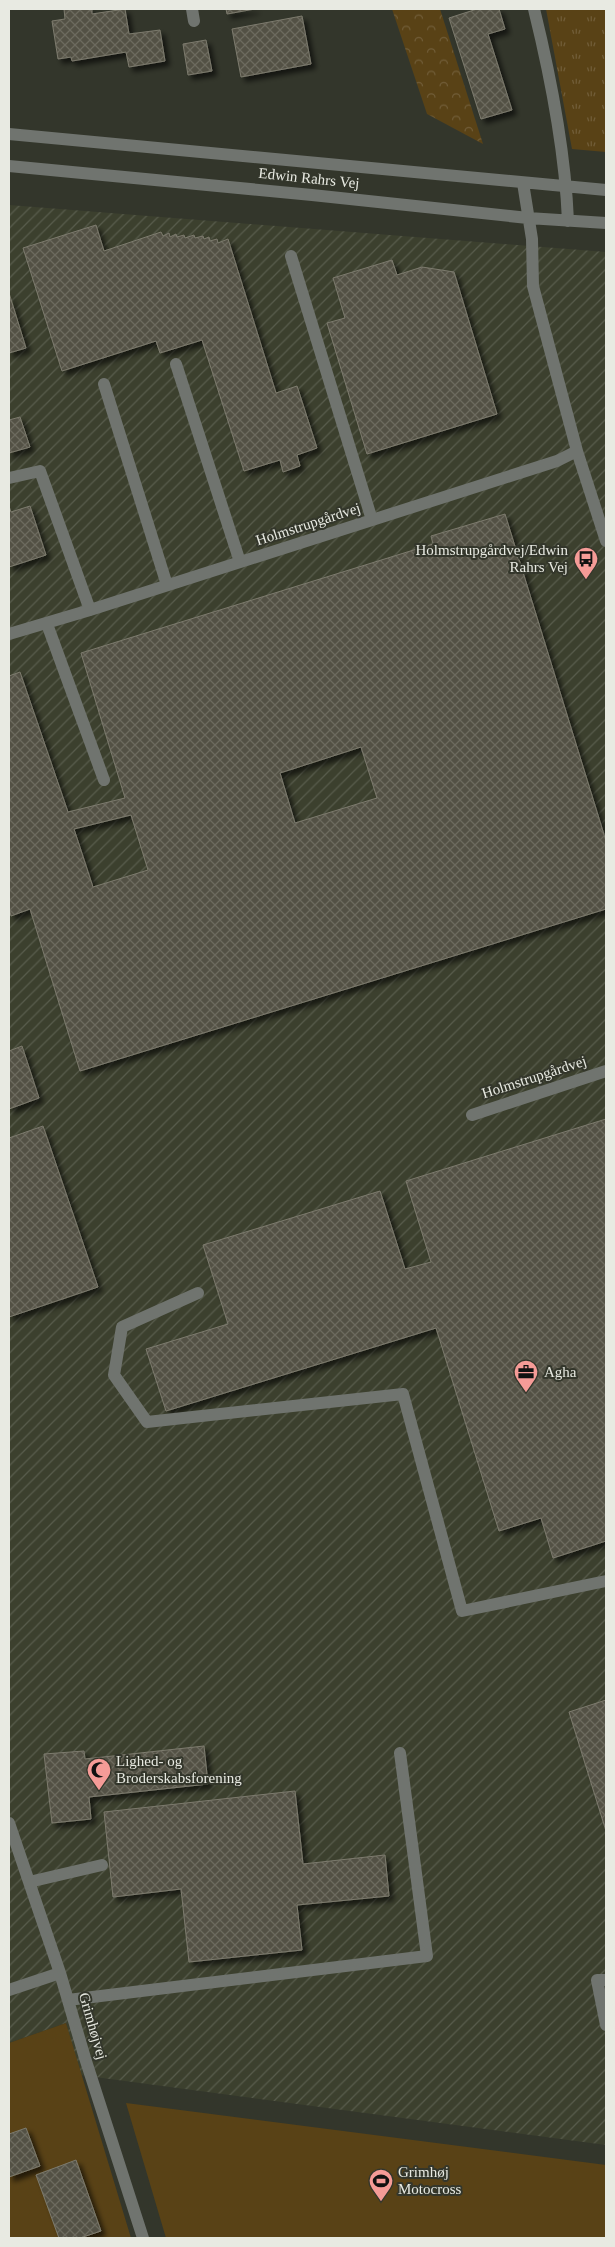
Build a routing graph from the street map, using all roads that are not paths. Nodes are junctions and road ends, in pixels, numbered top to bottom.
1 (534, 9) edge
2 (9, 134) edge
3 (9, 166) edge
4 (523, 183) junction
5 (566, 187) junction
6 (606, 190) edge
7 (528, 218) junction
8 (568, 221) junction
9 (606, 223) edge
10 (291, 256) dead end
11 (176, 364) dead end
12 (104, 384) dead end
13 (577, 451) junction
14 (9, 478) edge
15 (372, 520) junction
16 (606, 542) edge
17 (240, 562) junction
18 (167, 585) junction
19 (90, 610) junction
20 (47, 624) junction
21 (9, 634) edge
22 (104, 780) dead end
23 (606, 1071) edge
24 (472, 1115) dead end
25 (198, 1293) dead end
26 (606, 1581) edge
27 (400, 1753) dead end
28 (10, 1832) edge
29 (102, 1866) dead end
30 (29, 1882) junction
31 (60, 1973) junction
32 (606, 1980) edge
33 (9, 1990) edge
34 (68, 2000) junction
35 (606, 2025) edge
36 (143, 2238) edge

1 - 5 street
2 - 4 street, Edwin Rahrs Vej
3 - 7 street, Edwin Rahrs Vej
4 - 5 street, Edwin Rahrs Vej
4 - 7 street
5 - 6 street, Edwin Rahrs Vej
5 - 8 street
7 - 8 street, Edwin Rahrs Vej
7 - 13 street
8 - 9 street, Edwin Rahrs Vej
10 - 15 street
11 - 17 street
12 - 18 street
13 - 15 street, Holmstrupgårdvej
13 - 16 street
14 - 19 street
15 - 17 street, Holmstrupgårdvej
17 - 18 street, Holmstrupgårdvej
18 - 19 street, Holmstrupgårdvej
19 - 20 street, Holmstrupgårdvej
20 - 21 street, Holmstrupgårdvej
20 - 22 street
23 - 24 street, Holmstrupgårdvej
25 - 26 street
27 - 34 street
28 - 30 street, Grimhøjvej
29 - 30 street
30 - 31 street, Grimhøjvej
31 - 33 street
31 - 34 street, Grimhøjvej
32 - 35 street
34 - 36 street, Grimhøjvej

